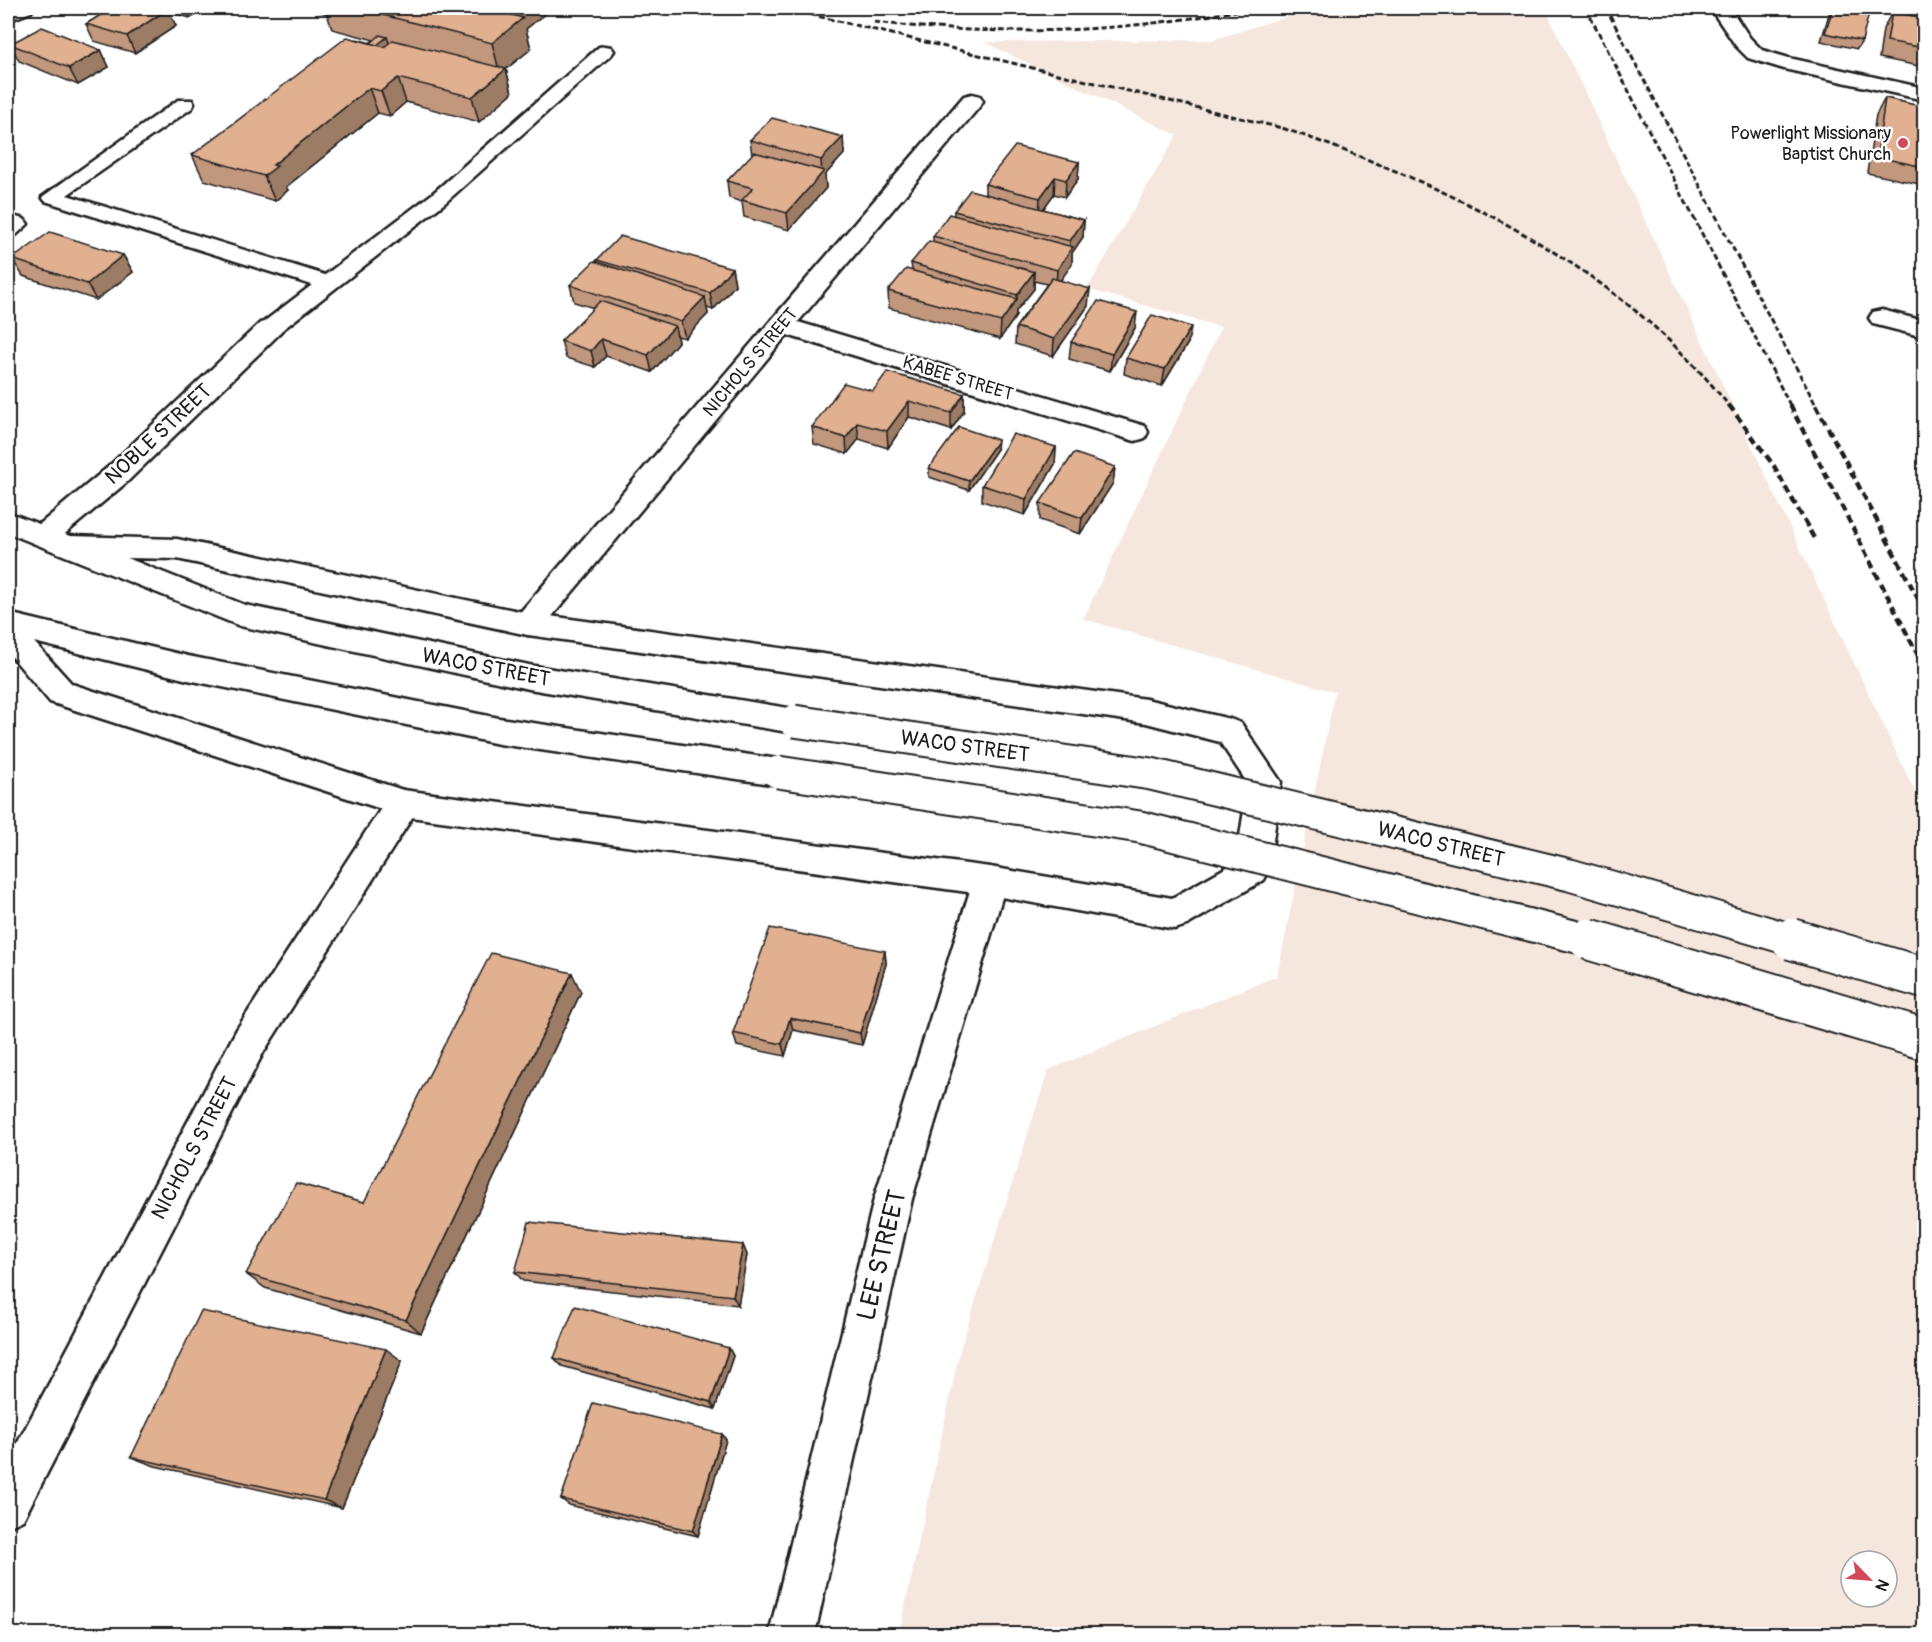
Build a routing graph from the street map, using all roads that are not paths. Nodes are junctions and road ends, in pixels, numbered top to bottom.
1 (24, 8) edge
2 (1720, 8) edge
3 (8, 15) edge
4 (605, 51) dead end
5 (1924, 94) edge
6 (972, 100) dead end
7 (185, 104) dead end
8 (330, 284) junction
9 (1882, 318) dead end
10 (782, 325) junction
11 (269, 329) joint
12 (1924, 329) edge
13 (1135, 432) dead end
14 (8, 522) edge
15 (57, 541) junction
16 (8, 624) edge
17 (528, 624) junction
18 (8, 633) edge
19 (403, 803) junction
20 (990, 881) junction
21 (1924, 978) edge
22 (1924, 1039) edge
23 (8, 1505) edge
24 (792, 1635) edge

1 - 3 main road
2 - 5 main road
4 - 8 lane
6 - 10 main road, NICHOLS STREET
7 - 8 lane
8 - 11 lane
9 - 12 main road
10 - 13 main road, KABEE STREET
10 - 17 main road, NICHOLS STREET
11 - 15 main road, NOBLE STREET
14 - 15 main road, WACO STREET
15 - 17 main road
15 - 21 main road, WACO STREET, bridge
16 - 22 main road, bridge
17 - 20 main road
18 - 19 main road
19 - 20 main road
19 - 23 main road, NICHOLS STREET
20 - 24 main road, LEE STREET

